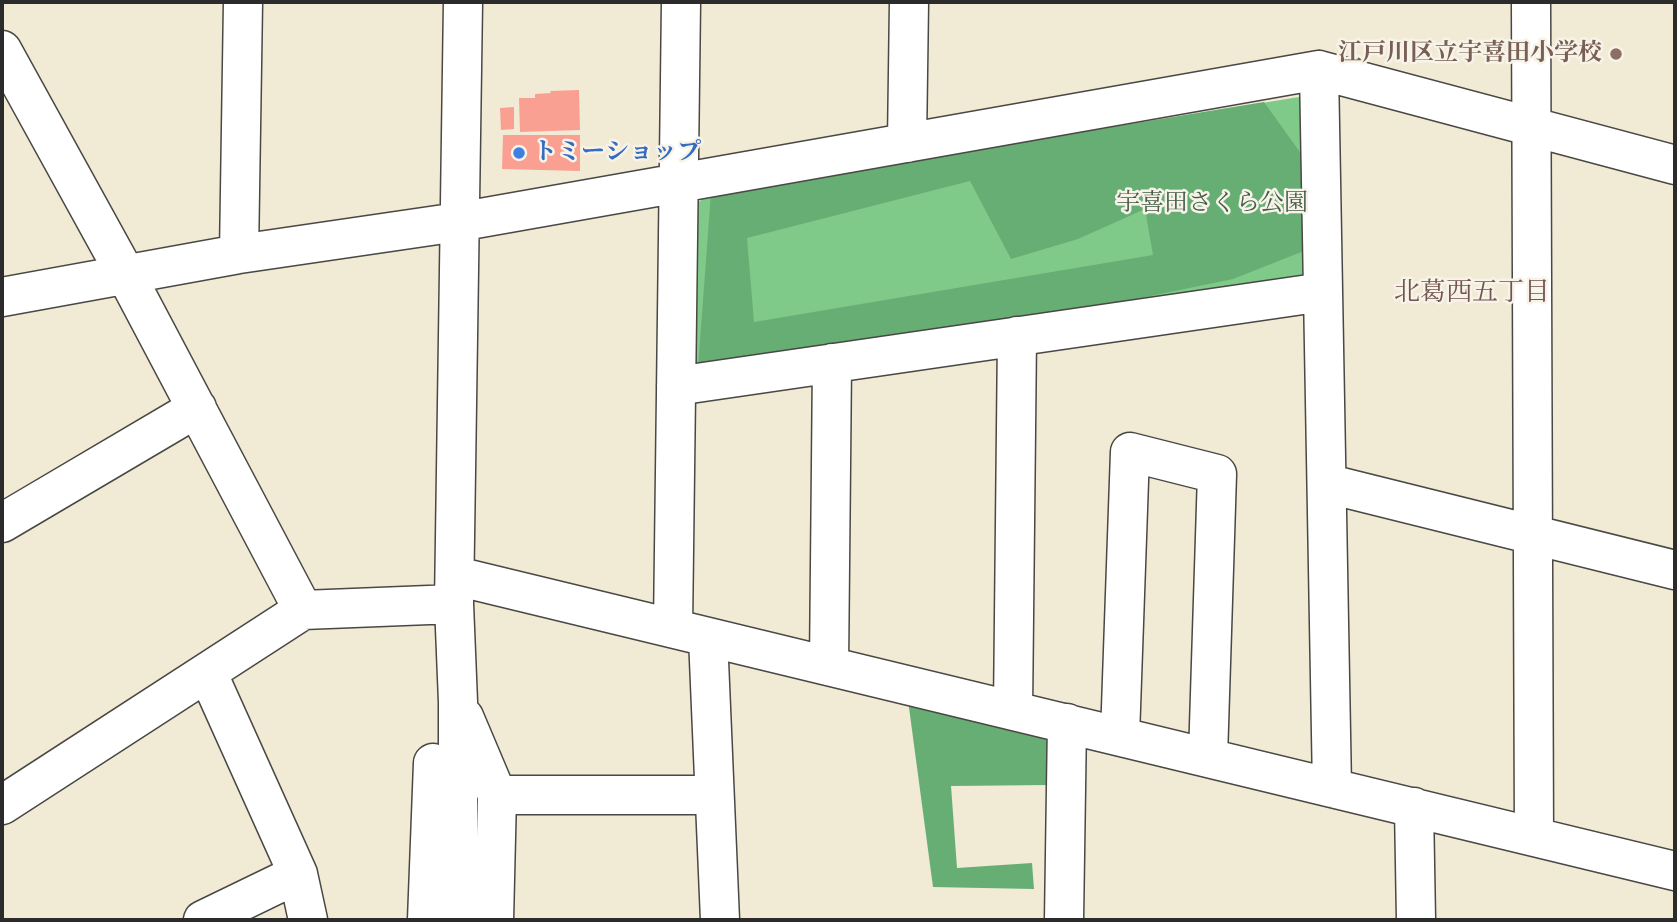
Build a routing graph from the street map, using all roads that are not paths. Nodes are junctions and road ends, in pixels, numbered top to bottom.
1 (243, 2) edge
2 (463, 2) edge
3 (681, 2) edge
4 (909, 2) edge
5 (1531, 2) edge
6 (2, 50) edge
7 (1319, 70) junction
8 (1530, 125) junction
9 (907, 143) junction
10 (1675, 164) edge
11 (678, 184) junction
12 (458, 222) junction
13 (239, 254) junction
14 (126, 275) junction
15 (1322, 292) junction
16 (2, 297) edge
17 (1017, 336) junction
18 (832, 363) junction
19 (676, 386) junction
20 (197, 408) junction
21 (1329, 484) junction
22 (2, 523) edge
23 (1532, 536) junction
24 (1675, 570) edge
25 (455, 590) junction
26 (303, 610) junction
27 (690, 632) junction
28 (829, 666) junction
29 (208, 674) junction
30 (458, 702) junction
31 (1013, 710) junction
32 (1067, 723) junction
33 (1121, 736) junction
34 (1208, 757) junction
35 (1332, 788) junction
36 (497, 795) junction
37 (713, 795) junction
38 (2, 805) edge
39 (1414, 807) junction
40 (1534, 836) junction
41 (1675, 871) edge
42 (298, 874) junction
43 (203, 920) edge
44 (308, 920) edge
45 (427, 920) edge
46 (458, 920) edge
47 (494, 920) edge
48 (720, 920) edge
49 (1064, 920) edge
50 (1416, 920) edge

1 - 13 street
2 - 12 street
3 - 11 street
4 - 9 street
5 - 8 street
6 - 14 street
7 - 8 street
7 - 9 street
7 - 15 street
8 - 10 street
8 - 23 street
9 - 11 street
11 - 12 street
11 - 19 street
12 - 13 street
12 - 25 street
13 - 14 street
14 - 16 street
14 - 20 street
15 - 17 street
15 - 21 street
17 - 18 street
17 - 31 street
18 - 19 street
18 - 28 street
19 - 27 street
20 - 22 street
20 - 26 street
21 - 23 street
21 - 35 street
23 - 24 street
23 - 40 street
25 - 26 street
25 - 27 street
25 - 30 street
26 - 29 street
27 - 28 street
27 - 37 street
28 - 31 street
29 - 38 street
29 - 42 street
30 - 36 street
30 - 45 street
30 - 46 street
31 - 32 street
32 - 33 street
32 - 49 street
33 - 34 street
33 - 34 street
34 - 35 street
35 - 39 street
36 - 37 street
36 - 47 street
37 - 48 street
39 - 40 street
39 - 50 street
40 - 41 street
42 - 43 street
42 - 44 street

